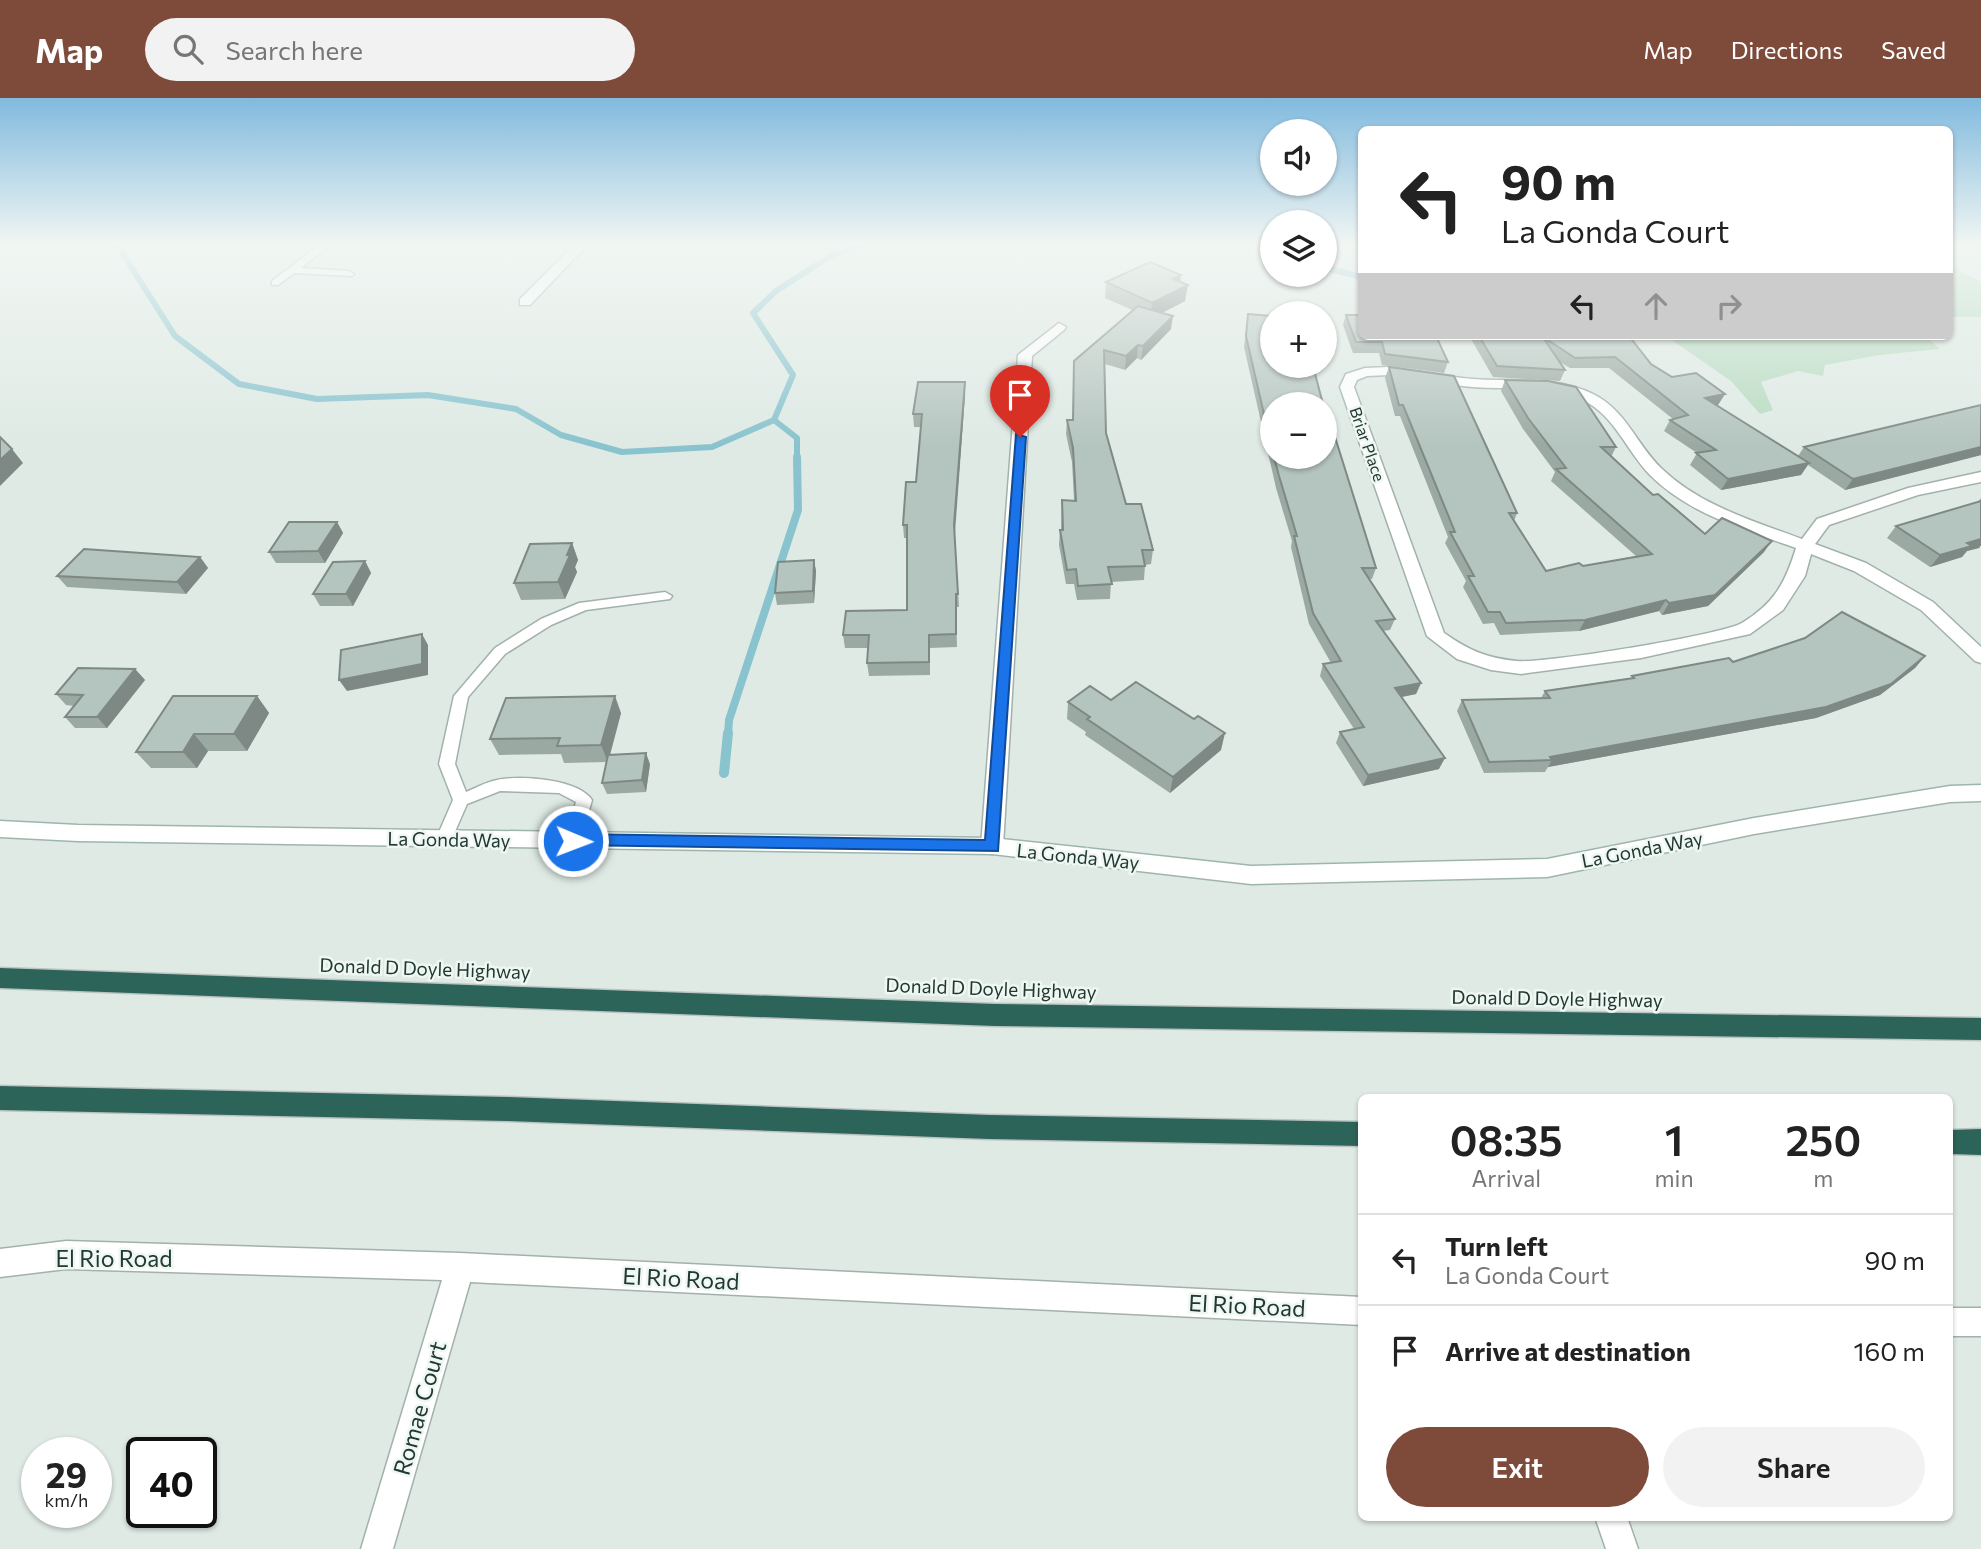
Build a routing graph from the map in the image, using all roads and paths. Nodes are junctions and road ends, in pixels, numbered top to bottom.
1 (1059, 327) dead end
2 (1981, 477) edge
3 (1805, 546) junction
4 (665, 596) dead end
5 (1981, 657) edge
6 (1981, 793) edge
7 (461, 800) junction
8 (0, 829) edge
9 (444, 839) junction
10 (573, 841) junction
11 (992, 846) junction
12 (0, 978) edge
13 (1981, 1029) edge
14 (0, 1098) edge
15 (1358, 1134) edge
16 (1953, 1142) edge
17 (1981, 1142) edge
18 (0, 1263) edge
19 (460, 1267) junction
20 (1358, 1311) edge
21 (1953, 1322) edge
22 (1981, 1322) edge
23 (1612, 1521) edge
24 (377, 1549) edge
25 (1622, 1549) edge

1 - 11 street
2 - 3 street
3 - 3 street, Briar Place
3 - 5 street
4 - 7 lane
6 - 11 street, La Gonda Way
7 - 9 lane
7 - 10 lane
8 - 9 street, La Gonda Way
9 - 10 street, La Gonda Way
10 - 11 street, La Gonda Way
12 - 13 highway, Donald D Doyle Highway
14 - 15 highway
16 - 17 highway
18 - 19 street, El Rio Road
19 - 20 street, El Rio Road
19 - 24 street, Romae Court
21 - 22 street
23 - 25 street

